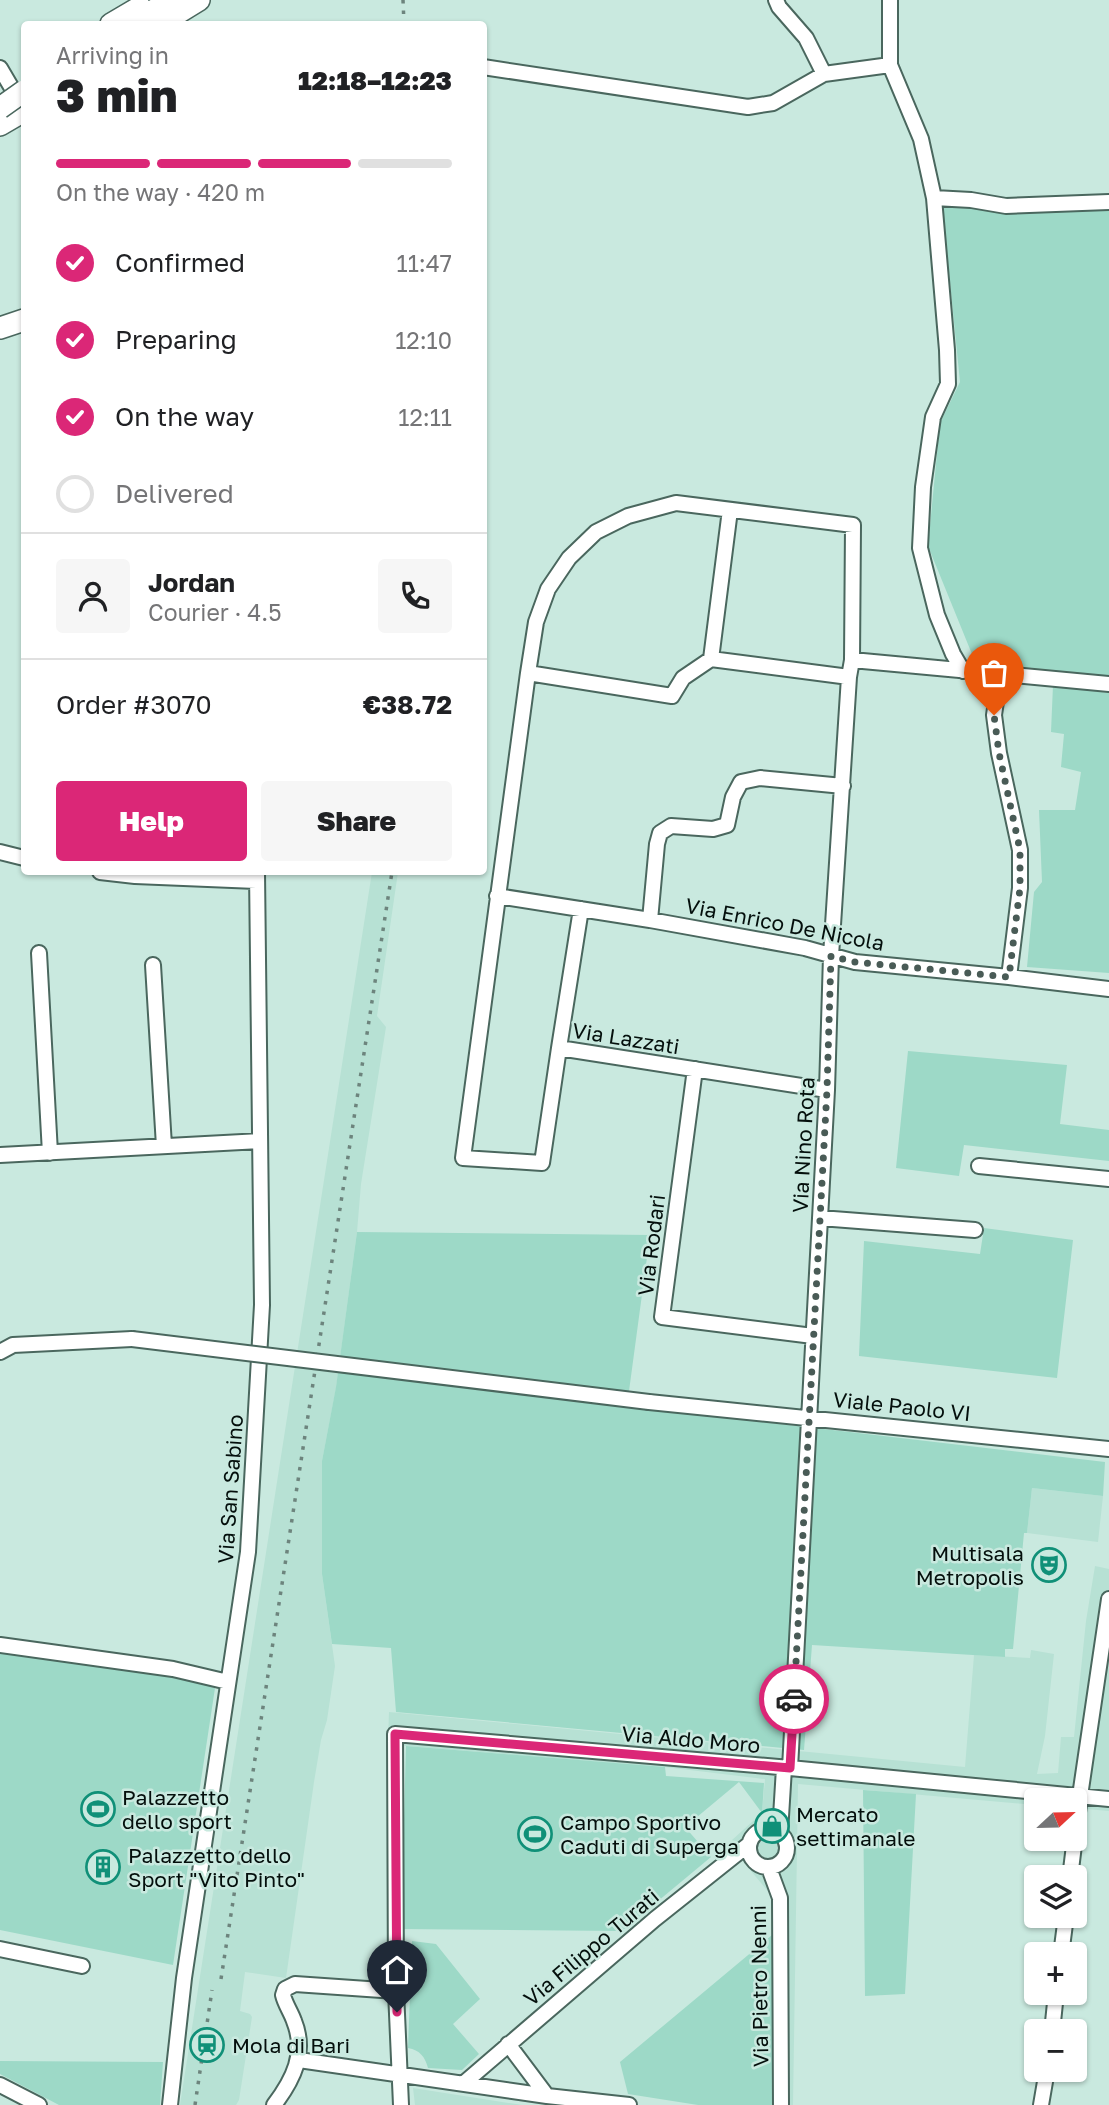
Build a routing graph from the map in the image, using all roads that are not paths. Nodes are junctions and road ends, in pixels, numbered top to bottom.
1 (150, 0) edge
2 (171, 0) edge
3 (200, 0) edge
4 (776, 0) edge
5 (890, 0) edge
6 (116, 21) edge
7 (136, 21) edge
8 (165, 21) edge
9 (890, 65) junction
10 (0, 68) edge
11 (487, 68) edge
12 (824, 74) junction
13 (21, 94) edge
14 (21, 105) edge
15 (0, 108) edge
16 (21, 112) edge
17 (0, 125) edge
18 (934, 198) junction
19 (1109, 202) edge
20 (21, 321) edge
21 (0, 328) edge
22 (730, 510) junction
23 (711, 659) junction
24 (852, 660) junction
25 (963, 671) junction
26 (528, 673) junction
27 (1000, 675) junction
28 (849, 677) junction
29 (1109, 684) edge
30 (843, 786) junction
31 (0, 852) edge
32 (21, 857) edge
33 (126, 875) edge
34 (257, 876) edge
35 (497, 896) junction
36 (581, 909) junction
37 (650, 920) junction
38 (39, 953) dead end
39 (831, 956) junction
40 (153, 965) dead end
41 (1009, 977) junction
42 (1109, 989) edge
43 (559, 1048) junction
44 (695, 1069) junction
45 (827, 1090) junction
46 (260, 1141) junction
47 (164, 1146) junction
48 (50, 1153) junction
49 (0, 1155) edge
50 (978, 1166) dead end
51 (1109, 1179) edge
52 (820, 1218) junction
53 (975, 1230) dead end
54 (814, 1336) junction
55 (0, 1352) edge
56 (810, 1418) junction
57 (1109, 1449) edge
58 (1109, 1599) edge
59 (0, 1645) edge
60 (228, 1682) junction
61 (783, 1768) junction
62 (1081, 1788) edge
63 (1024, 1791) edge
64 (1087, 1797) edge
65 (1109, 1799) edge
66 (777, 1831) junction
67 (748, 1845) junction
68 (769, 1868) junction
69 (0, 1949) edge
70 (82, 1966) dead end
71 (396, 1992) junction
72 (508, 2044) junction
73 (299, 2060) junction
74 (400, 2076) junction
75 (1045, 2082) edge
76 (464, 2083) junction
77 (0, 2085) edge
78 (547, 2096) junction
79 (39, 2105) edge
80 (170, 2105) edge
81 (274, 2105) edge
82 (401, 2105) edge
83 (626, 2105) edge
84 (781, 2105) edge
85 (1041, 2105) edge

1 - 6 highway
2 - 7 highway
3 - 8 highway
4 - 12 street
5 - 9 street
9 - 12 street
9 - 18 street
10 - 14 street
11 - 12 street
13 - 15 highway, bridge
16 - 17 highway
18 - 19 street
18 - 25 street
20 - 21 highway
22 - 23 street
22 - 24 street, Via Nino Rota
22 - 26 street
23 - 26 street
23 - 28 street
24 - 25 street
24 - 28 street, Via Nino Rota
25 - 27 street
26 - 35 street
27 - 29 street
27 - 41 street
28 - 30 street, Via Nino Rota
30 - 37 street
30 - 39 street, Via Nino Rota
31 - 32 street
33 - 34 street
34 - 46 street, Via San Sabino
35 - 36 street, Via Enrico De Nicola
35 - 43 street
36 - 37 street, Via Enrico De Nicola
36 - 43 street, Via Lazzati
37 - 39 street, Via Enrico De Nicola
38 - 48 street
39 - 41 street, Via Enrico De Nicola
39 - 45 street, Via Nino Rota
40 - 47 street
41 - 42 street, Via Enrico De Nicola
43 - 44 street, Via Lazzati
44 - 45 street, Via Lazzati
44 - 54 street, Via Rodari
45 - 52 street, Via Nino Rota
46 - 47 street
46 - 60 street, Via San Sabino
47 - 48 street
48 - 49 street
50 - 51 street
52 - 53 street
52 - 54 street, Via Nino Rota
54 - 56 street, Via Nino Rota
55 - 56 street, Viale Paolo VI, bridge
56 - 57 street, Viale Paolo VI
56 - 61 street, Via Nino Rota
58 - 62 street
59 - 60 street
60 - 80 street, Via San Sabino
61 - 63 street, Via Aldo Moro
61 - 66 street, Via Nino Rota
61 - 71 street, Via Aldo Moro
64 - 65 street, Via Aldo Moro
66 - 67 street
66 - 68 street
67 - 68 street
67 - 72 street, Via Filippo Turati
68 - 84 street, Via Pietro Nenni
69 - 70 street
71 - 73 street
71 - 74 street
72 - 76 street, Via Filippo Turati
72 - 78 street
73 - 74 street
73 - 81 street
74 - 76 street
74 - 82 street
75 - 85 street
76 - 78 street
77 - 79 street
78 - 83 street

